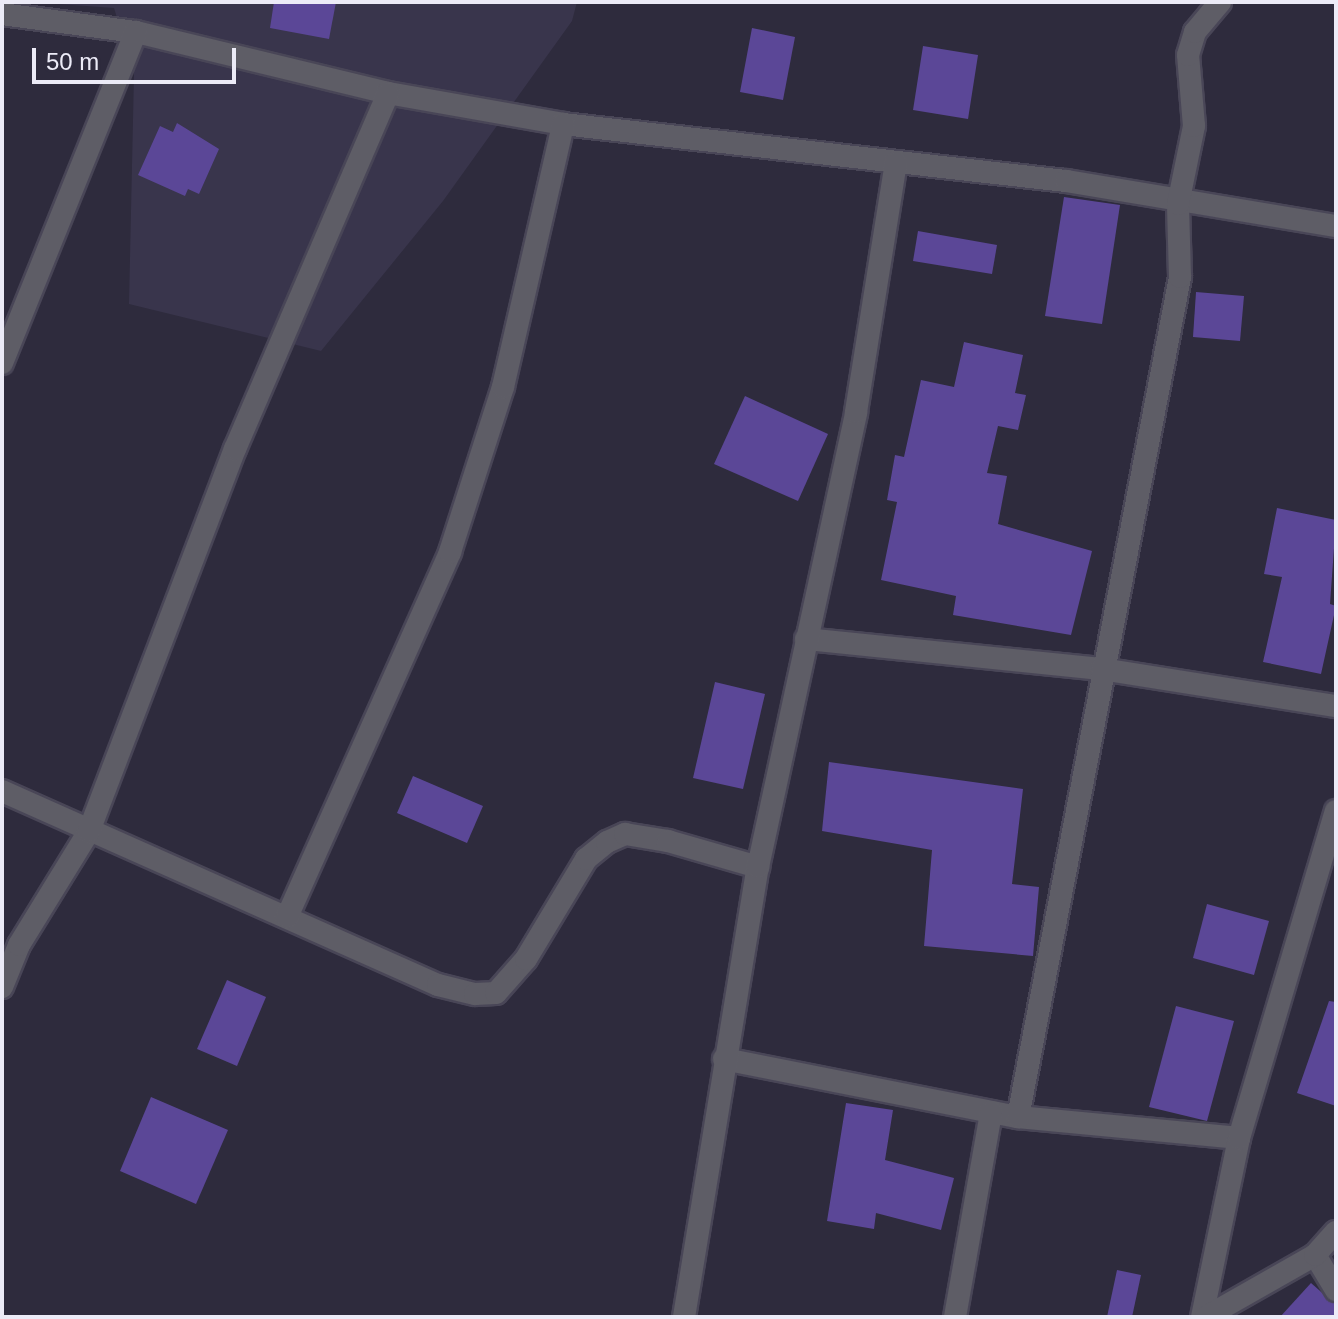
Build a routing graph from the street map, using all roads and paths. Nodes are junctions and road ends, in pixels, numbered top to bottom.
1 (1220, 2) edge
2 (2, 14) edge
3 (136, 32) junction
4 (388, 93) junction
5 (563, 124) junction
6 (896, 163) junction
7 (1178, 204) junction
8 (1336, 226) edge
9 (2, 363) edge
10 (806, 639) junction
11 (1102, 669) junction
12 (1336, 706) edge
13 (2, 791) edge
14 (1336, 811) edge
15 (89, 831) junction
16 (758, 867) junction
17 (287, 917) junction
18 (2, 987) edge
19 (724, 1059) junction
20 (991, 1112) junction
21 (1018, 1117) junction
22 (1239, 1138) junction
23 (1336, 1232) edge
24 (1315, 1255) junction
25 (1336, 1290) edge
26 (684, 1317) edge
27 (955, 1317) edge
28 (1204, 1317) edge

1 - 7 street
2 - 3 street
3 - 4 street
3 - 9 street
4 - 5 street
4 - 15 street
5 - 6 street
5 - 17 street
6 - 7 street
6 - 10 street
7 - 8 street
7 - 11 street
10 - 11 street
10 - 16 street
11 - 12 street
11 - 21 street
13 - 15 street
14 - 22 street
15 - 17 street
15 - 18 street
16 - 17 street
16 - 19 street
19 - 20 street
19 - 26 street
20 - 21 street
20 - 27 street
21 - 22 street
22 - 28 street
23 - 24 street
24 - 25 street
24 - 28 street

